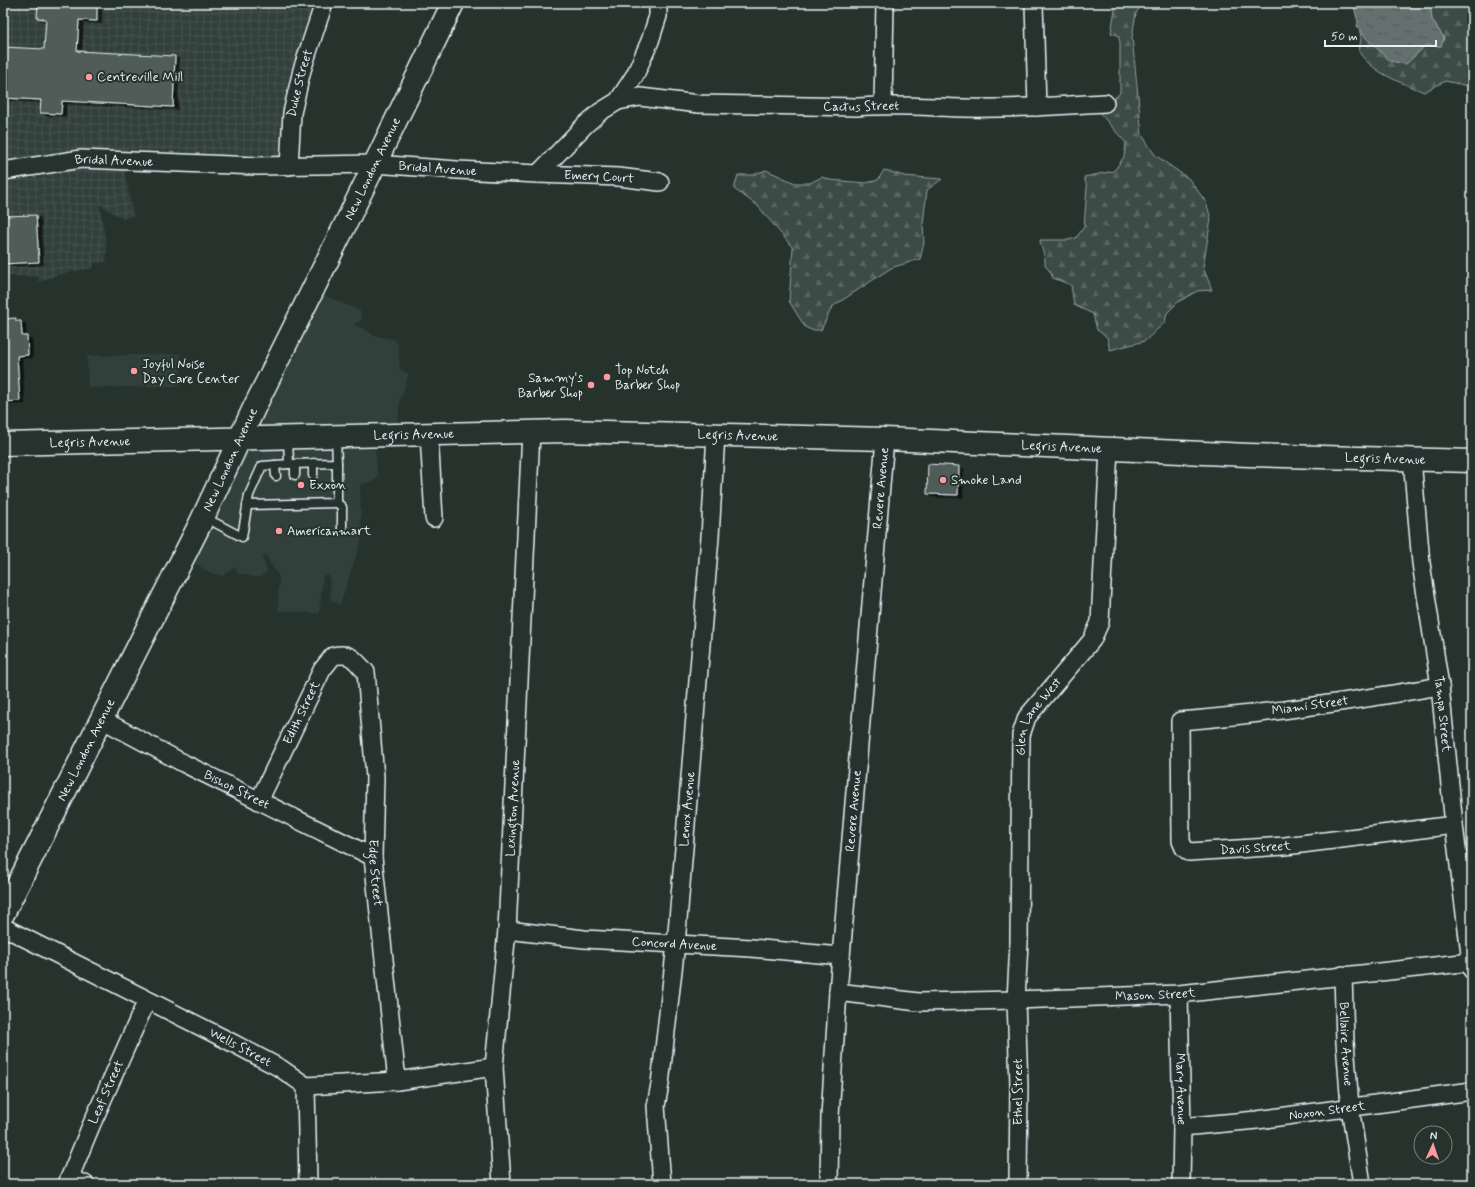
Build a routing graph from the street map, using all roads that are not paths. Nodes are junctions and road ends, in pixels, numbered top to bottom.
1 (324, 3) edge
2 (453, 3) edge
3 (658, 3) edge
4 (885, 3) edge
5 (1034, 3) edge
6 (618, 101) junction
7 (1105, 103) dead end
8 (883, 105) junction
9 (1037, 107) junction
10 (375, 164) junction
11 (289, 166) junction
12 (3, 171) edge
13 (538, 174) junction
14 (660, 182) dead end
15 (531, 432) junction
16 (429, 434) junction
17 (716, 434) junction
18 (336, 436) junction
19 (288, 437) junction
20 (240, 439) junction
21 (885, 439) junction
22 (3, 444) edge
23 (1109, 449) junction
24 (1412, 459) junction
25 (1472, 461) edge
26 (313, 463) junction
27 (337, 463) junction
28 (292, 464) junction
29 (275, 465) junction
30 (295, 475) dead end
31 (313, 475) dead end
32 (276, 476) dead end
33 (337, 503) junction
34 (247, 505) junction
35 (204, 517) junction
36 (434, 518) dead end
37 (342, 530) dead end
38 (360, 667) joint
39 (1440, 686) junction
40 (101, 720) junction
41 (1180, 721) joint
42 (259, 801) junction
43 (1454, 825) junction
44 (373, 857) junction
45 (3, 914) edge
46 (3, 927) edge
47 (507, 930) junction
48 (676, 944) junction
49 (841, 956) junction
50 (1471, 966) edge
51 (1343, 976) junction
52 (838, 992) junction
53 (1179, 994) junction
54 (147, 1000) junction
55 (1016, 1000) junction
56 (494, 1066) junction
57 (397, 1081) junction
58 (306, 1086) junction
59 (1472, 1091) edge
60 (1350, 1107) junction
61 (1182, 1127) junction
62 (73, 1182) edge
63 (308, 1184) edge
64 (502, 1184) edge
65 (662, 1184) edge
66 (829, 1184) edge
67 (1018, 1184) edge
68 (1181, 1184) edge
69 (1362, 1184) edge

1 - 11 street, Duke Street
2 - 10 main road, New London Avenue
3 - 6 street
4 - 8 street
5 - 9 street
6 - 8 street, Cactus Street
6 - 13 street
7 - 9 street, Cactus Street
8 - 9 street, Cactus Street
10 - 11 street, Bridal Avenue
10 - 13 street, Bridal Avenue
10 - 20 main road, New London Avenue
11 - 12 street, Bridal Avenue
13 - 14 street, Emery Court
15 - 16 main road, Legris Avenue
15 - 17 main road, Legris Avenue
15 - 47 street, Lexington Avenue
16 - 18 main road, Legris Avenue
16 - 36 street
17 - 21 main road, Legris Avenue
17 - 48 street, Lenox Avenue
18 - 19 main road, Legris Avenue
18 - 27 lane
19 - 20 main road, Legris Avenue
19 - 28 lane
20 - 22 main road, Legris Avenue
20 - 35 main road, New London Avenue
21 - 23 main road, Legris Avenue
21 - 49 street, Revere Avenue
23 - 24 main road, Legris Avenue
23 - 55 street, Glen Lane West
24 - 25 main road, Legris Avenue
24 - 39 street, Tampa Street
26 - 27 lane
26 - 28 lane
26 - 31 lane
27 - 33 lane
28 - 29 lane
28 - 30 lane
29 - 32 lane
29 - 34 lane
33 - 34 lane
33 - 37 lane
34 - 35 lane
35 - 40 main road, New London Avenue
38 - 42 street, Edith Street
38 - 44 street, Edge Street
39 - 41 street, Miami Street
39 - 43 street, Tampa Street
40 - 42 street, Bishop Street
40 - 45 main road, New London Avenue
41 - 43 street, Davis Street
42 - 44 street, Bishop Street
43 - 50 street, Tampa Street
44 - 57 street, Edge Street
46 - 54 street, Wells Street
47 - 48 street, Concord Avenue
47 - 56 street, Lexington Avenue
48 - 49 street, Concord Avenue
48 - 65 street, Lenox Avenue
49 - 52 street, Revere Avenue
50 - 51 street, Mason Street
51 - 53 street, Mason Street
51 - 60 street, Bellaire Avenue
52 - 55 street, Mason Street
52 - 66 street, Revere Avenue
53 - 55 street, Mason Street
53 - 61 street, Mary Avenue
54 - 58 street, Wells Street
54 - 62 street, Leaf Street
55 - 67 street, Ethel Street
56 - 57 street
56 - 64 street, Lexington Avenue
57 - 58 street
58 - 63 street
59 - 60 street, Noxon Street
60 - 61 street, Noxon Street
60 - 69 street, Bellaire Avenue
61 - 68 street, Mary Avenue

